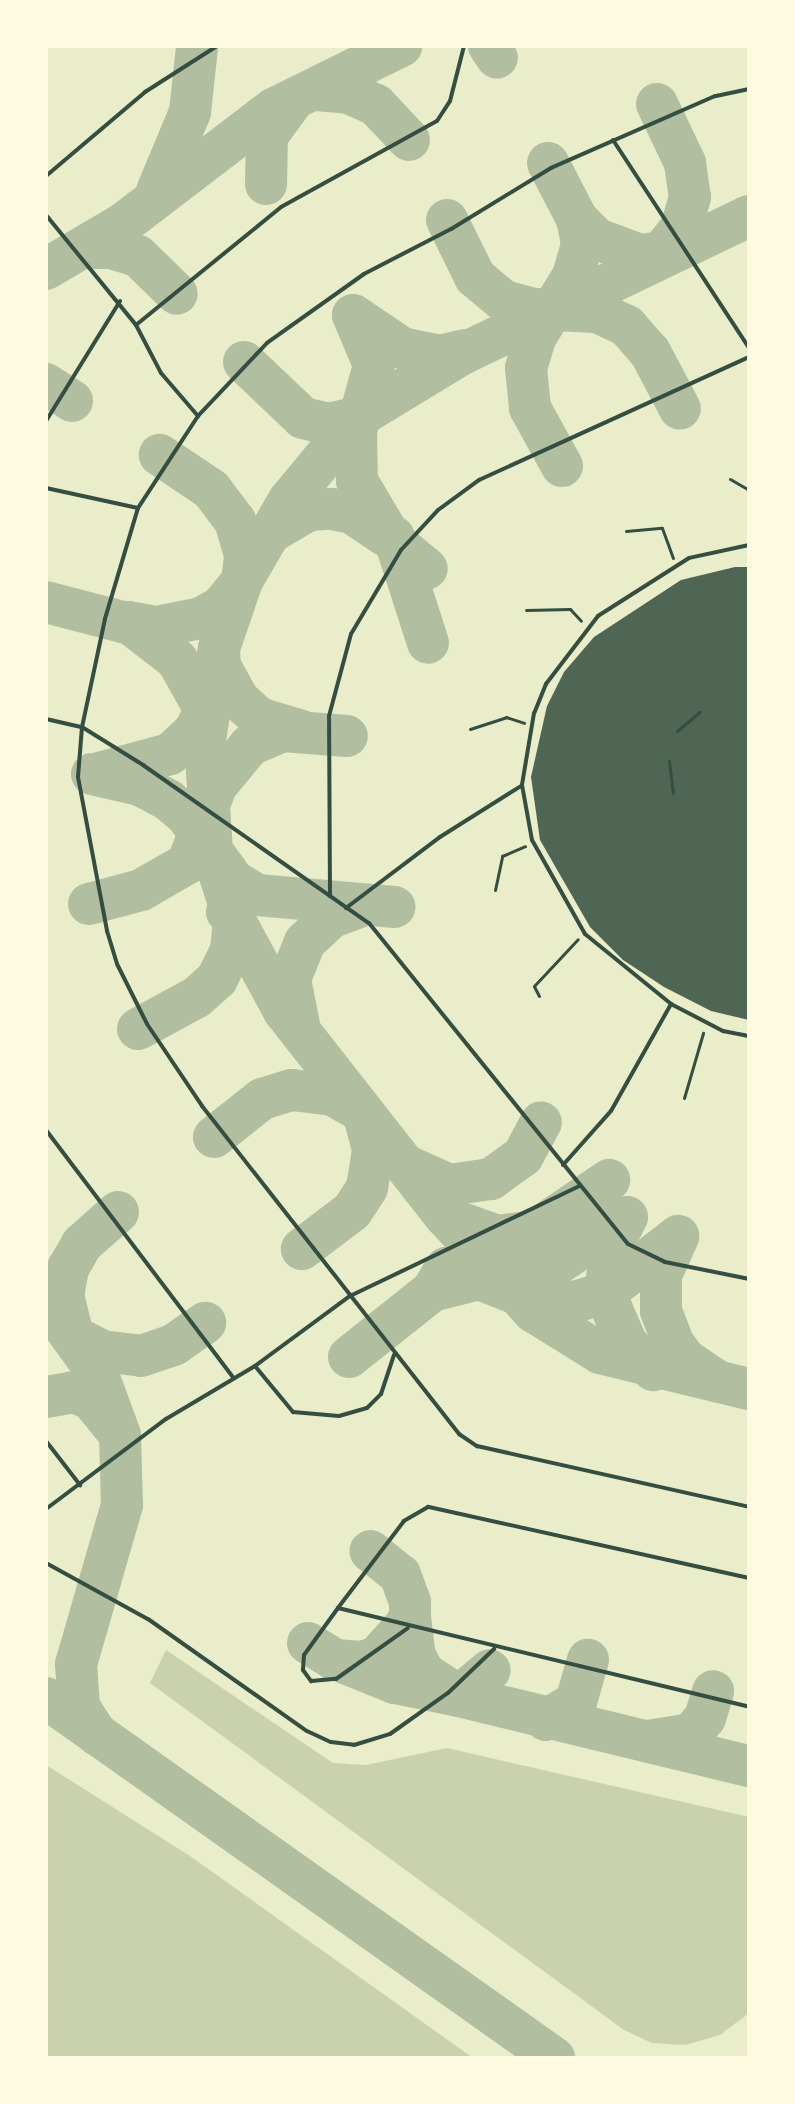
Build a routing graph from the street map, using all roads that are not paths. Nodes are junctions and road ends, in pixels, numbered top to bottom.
1 (217, 46) edge
2 (464, 46) edge
3 (749, 89) edge
4 (613, 140) junction
5 (46, 176) edge
6 (46, 215) edge
7 (120, 301) junction
8 (136, 325) junction
9 (749, 348) edge
10 (749, 357) edge
11 (198, 416) junction
12 (46, 421) edge
13 (46, 488) edge
14 (138, 508) junction
15 (749, 545) edge
16 (46, 719) edge
17 (82, 727) junction
18 (522, 785) junction
19 (330, 896) junction
20 (346, 908) junction
21 (671, 1004) junction
22 (749, 1036) edge
23 (46, 1130) edge
24 (563, 1165) junction
25 (580, 1186) junction
26 (749, 1279) edge
27 (350, 1296) junction
28 (395, 1353) junction
29 (255, 1366) junction
30 (233, 1377) junction
31 (46, 1441) edge
32 (80, 1485) junction
33 (749, 1507) edge
34 (46, 1509) edge
35 (46, 1563) edge
36 (749, 1578) edge
37 (338, 1608) junction
38 (408, 1628) junction
39 (494, 1649) junction
40 (749, 1707) edge

1 - 5 lane
2 - 8 lane
3 - 4 lane
4 - 9 lane
4 - 11 lane
6 - 7 lane
7 - 8 lane
7 - 12 lane
8 - 11 lane
10 - 19 lane
11 - 14 lane
13 - 14 lane
14 - 17 lane
15 - 18 lane
16 - 17 lane
17 - 19 lane
17 - 27 lane
18 - 20 lane
18 - 21 lane
19 - 20 lane
20 - 24 lane
21 - 22 lane
21 - 24 lane
23 - 30 lane
24 - 25 lane
25 - 26 lane
25 - 27 lane
27 - 28 lane
27 - 29 lane
28 - 29 lane
28 - 33 lane
29 - 30 lane
30 - 32 lane
31 - 32 lane
32 - 34 lane
35 - 39 lane
36 - 37 lane
37 - 38 lane
37 - 38 lane
38 - 39 lane
39 - 40 lane

